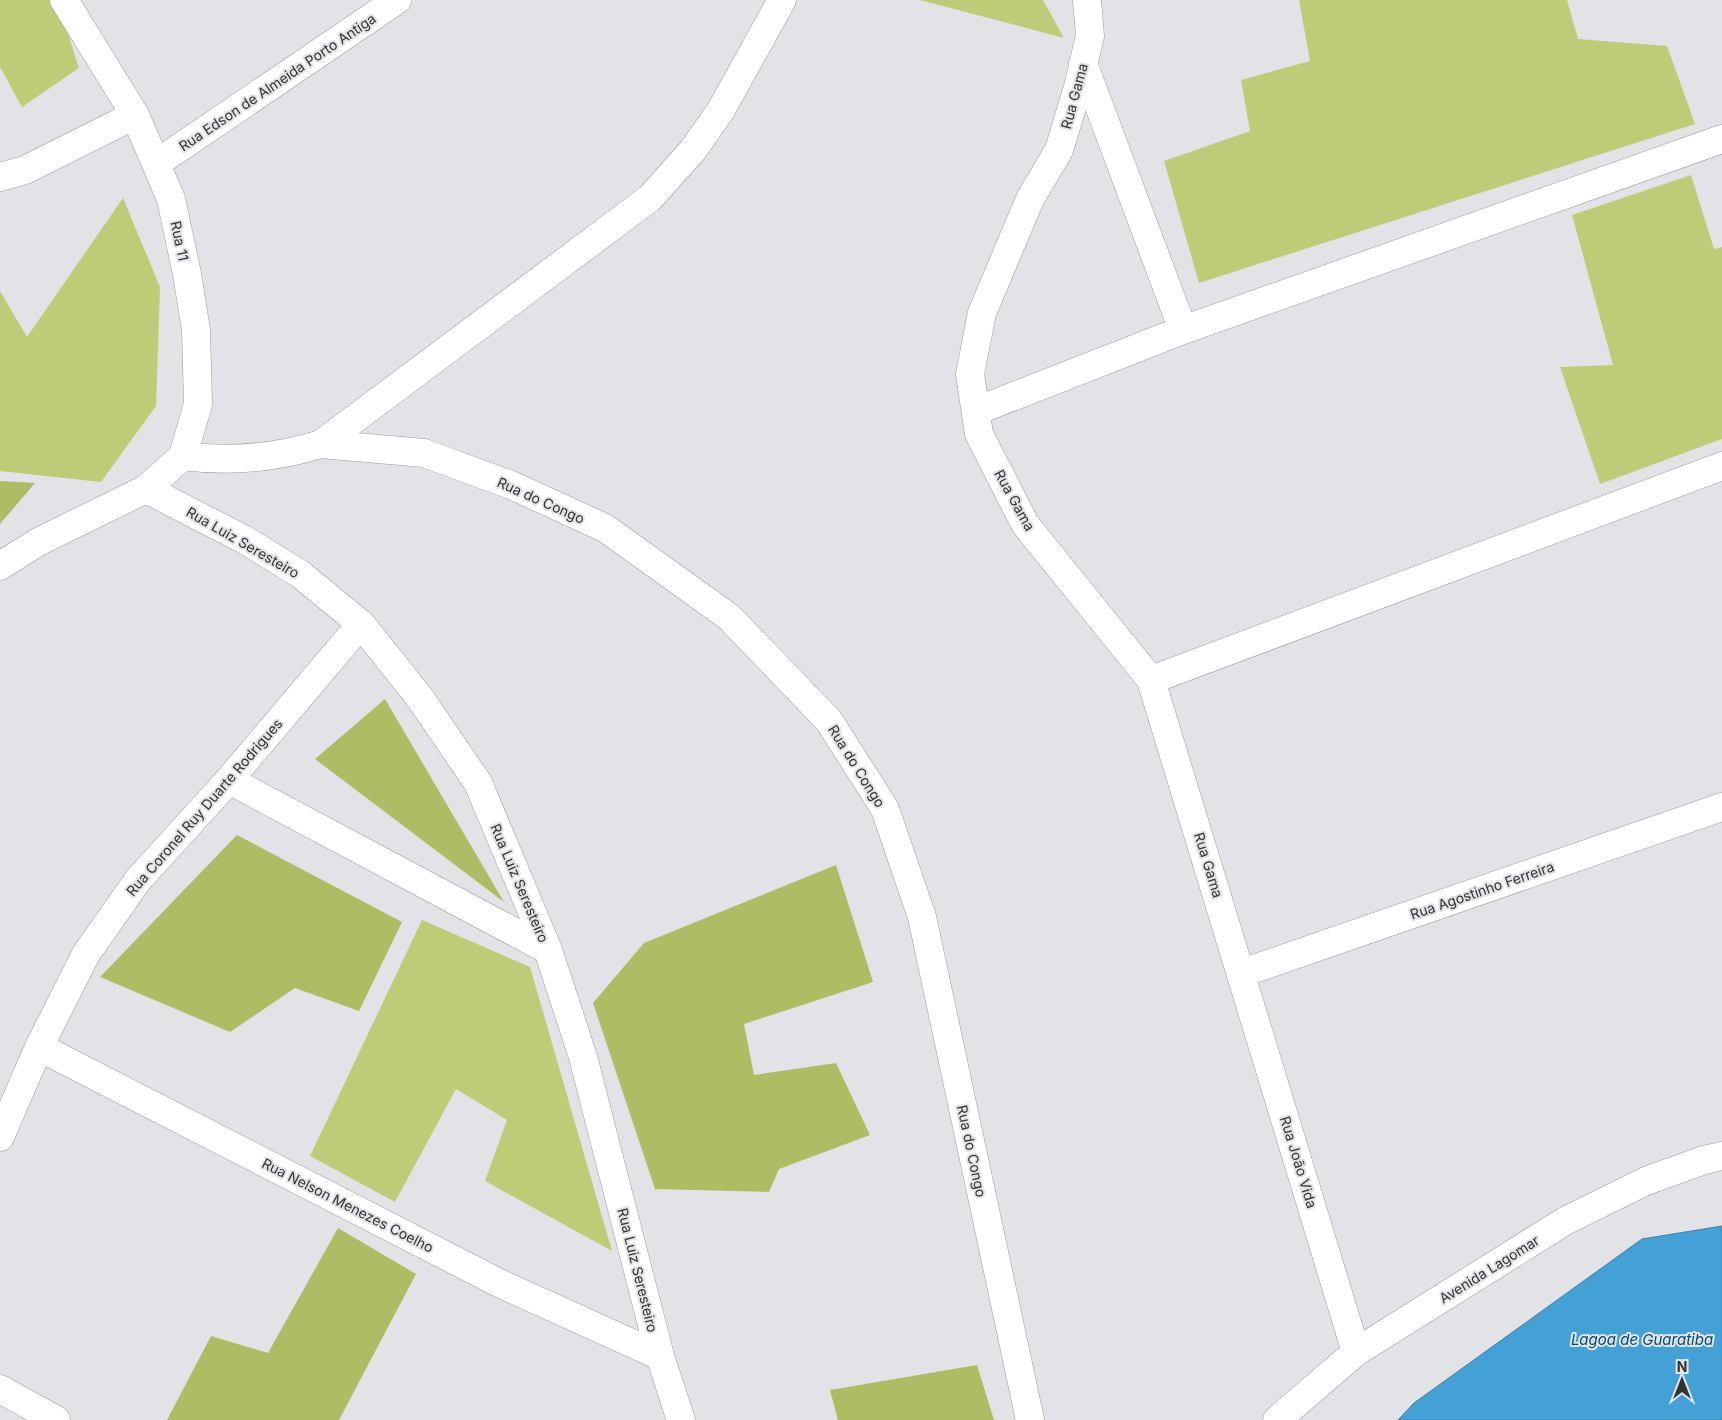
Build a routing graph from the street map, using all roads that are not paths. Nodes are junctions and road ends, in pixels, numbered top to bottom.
1 (64, 0) edge
2 (396, 0) edge
3 (782, 0) edge
4 (1087, 0) edge
5 (1083, 63) junction
6 (135, 115) junction
7 (1722, 139) edge
8 (157, 163) junction
9 (0, 177) edge
10 (1183, 330) junction
11 (976, 411) junction
12 (321, 444) junction
13 (183, 456) junction
14 (1722, 466) edge
15 (146, 489) junction
16 (0, 566) edge
17 (361, 624) junction
18 (1152, 680) junction
19 (229, 780) junction
20 (1722, 807) edge
21 (548, 950) junction
22 (1242, 973) junction
23 (39, 1047) junction
24 (0, 1137) edge
25 (1722, 1156) edge
26 (1356, 1352) junction
27 (660, 1356) junction
28 (0, 1389) edge
29 (56, 1420) edge
30 (681, 1420) edge
31 (1030, 1420) edge
32 (1277, 1420) edge

1 - 6 street, Rua 11
2 - 8 street, Rua Edson de Almeida Porto Antiga
3 - 12 street
4 - 5 street, Rua Gama
5 - 10 street
5 - 11 street, Rua Gama
6 - 8 street, Rua 11
6 - 9 street
7 - 10 street
8 - 13 street, Rua 11
10 - 11 street
11 - 18 street, Rua Gama
12 - 13 street
12 - 31 street, Rua do Congo
13 - 15 street
14 - 18 street
15 - 16 street
15 - 17 street, Rua Luiz Seresteiro
17 - 19 street, Rua Coronel Ruy Duarte Rodrigues
17 - 21 street, Rua Luiz Seresteiro
18 - 22 street, Rua Gama
19 - 21 street
19 - 23 street, Rua Coronel Ruy Duarte Rodrigues
20 - 22 street, Rua Agostinho Ferreira
21 - 27 street, Rua Luiz Seresteiro
22 - 26 street, Rua João Vida
23 - 24 street, Rua Coronel Ruy Duarte Rodrigues
23 - 27 street, Rua Nelson Menezes Coelho
25 - 26 street, Avenida Lagomar
26 - 32 street, Avenida Lagomar
27 - 30 street, Rua Luiz Seresteiro
28 - 29 street

